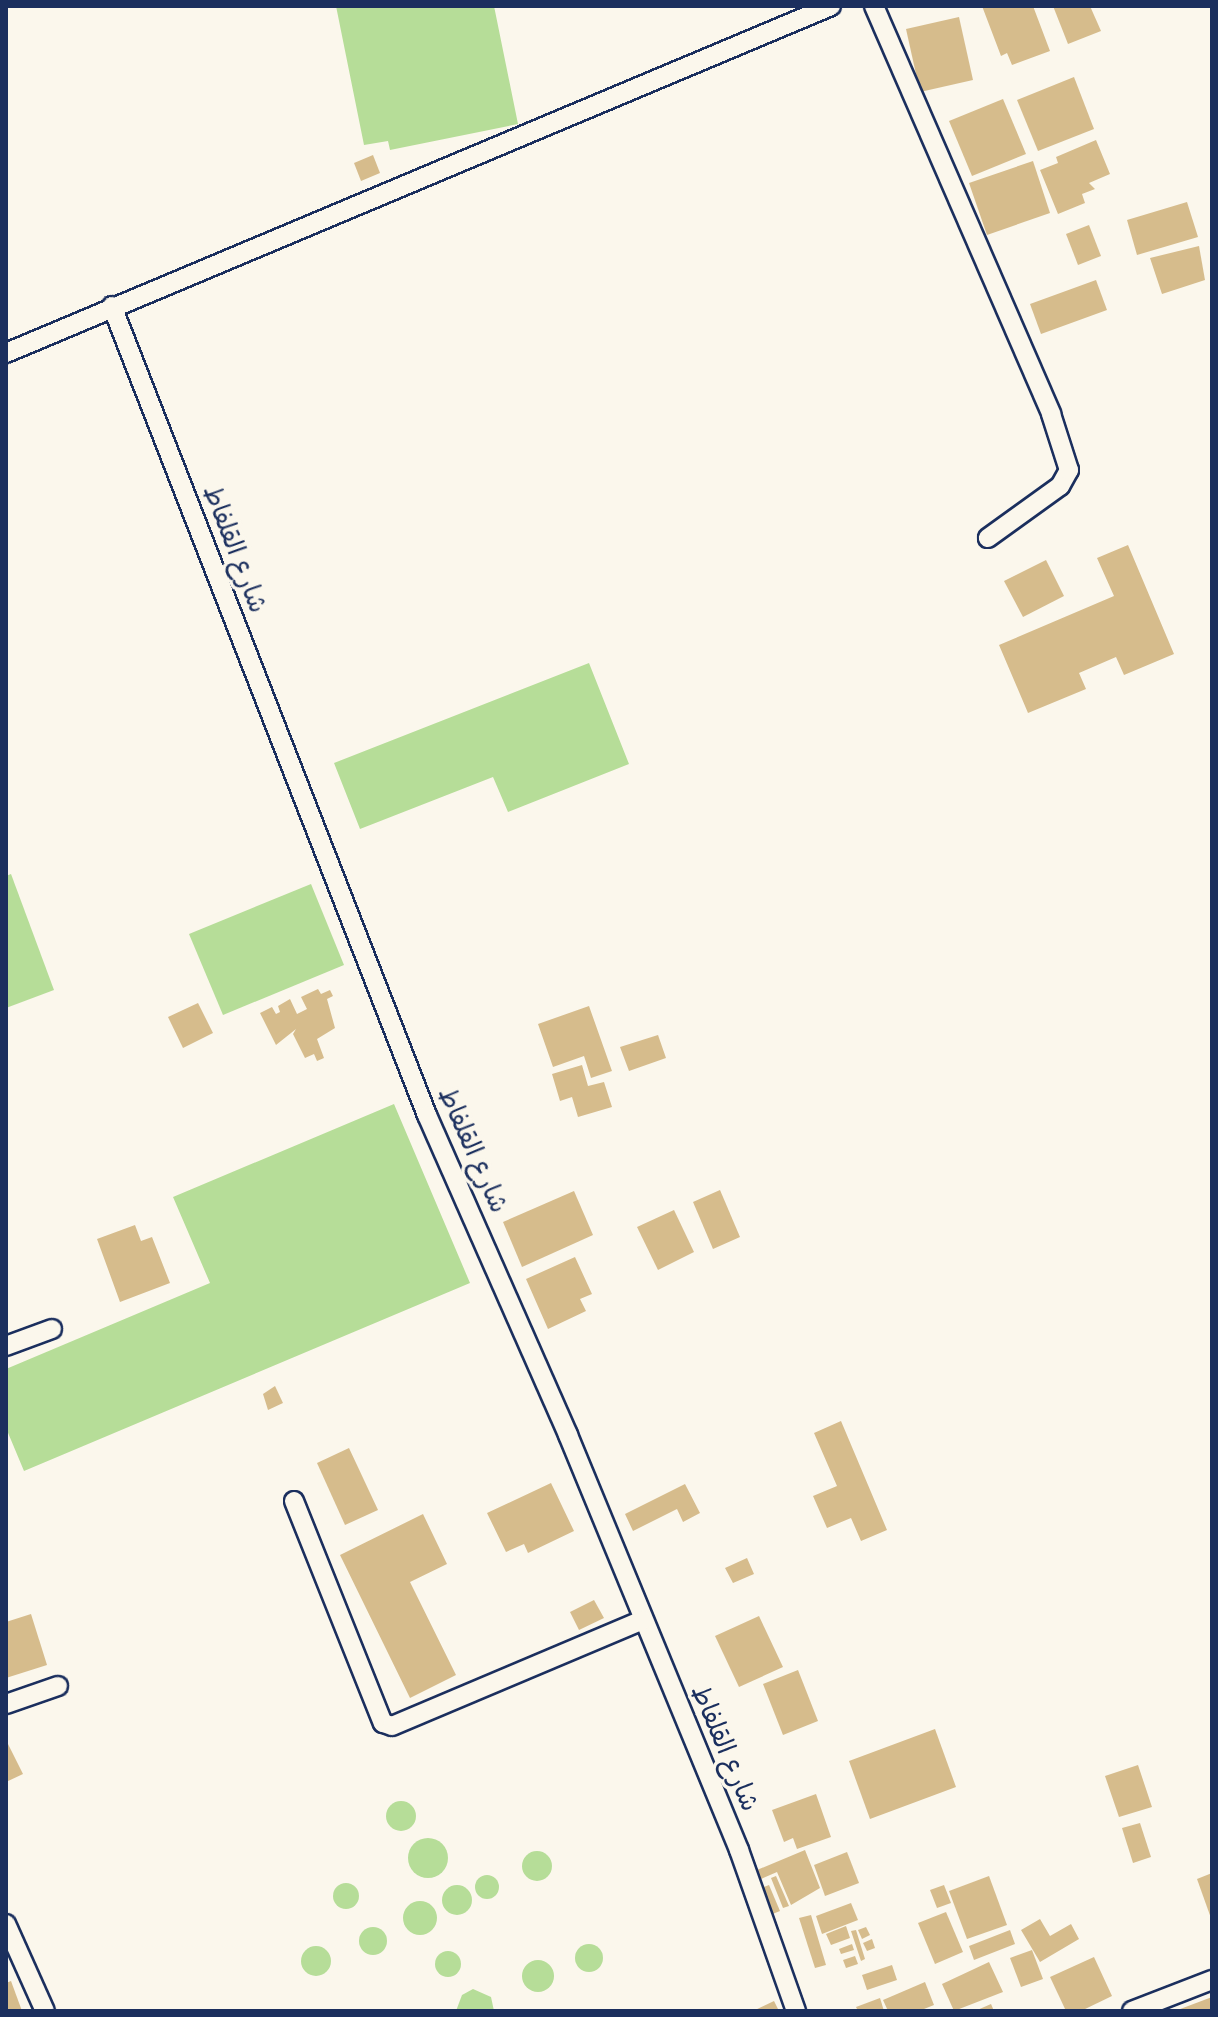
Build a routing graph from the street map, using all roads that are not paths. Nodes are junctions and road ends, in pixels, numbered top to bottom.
1 (831, 6) edge
2 (874, 6) edge
3 (112, 306) junction
4 (6, 353) edge
5 (988, 538) dead end
6 (52, 1329) dead end
7 (6, 1346) edge
8 (294, 1501) dead end
9 (643, 1620) junction
10 (58, 1686) dead end
11 (6, 1704) edge
12 (7, 1927) edge
13 (1212, 1980) edge
14 (1156, 2006) edge
15 (45, 2011) edge
16 (796, 2011) edge
17 (1132, 2011) edge

1 - 3 street
2 - 5 street
3 - 4 street
3 - 9 street, شارع القلفاط
6 - 7 street
8 - 9 street
9 - 16 street, شارع القلفاط
10 - 11 street
12 - 15 street
13 - 14 street
14 - 17 street

